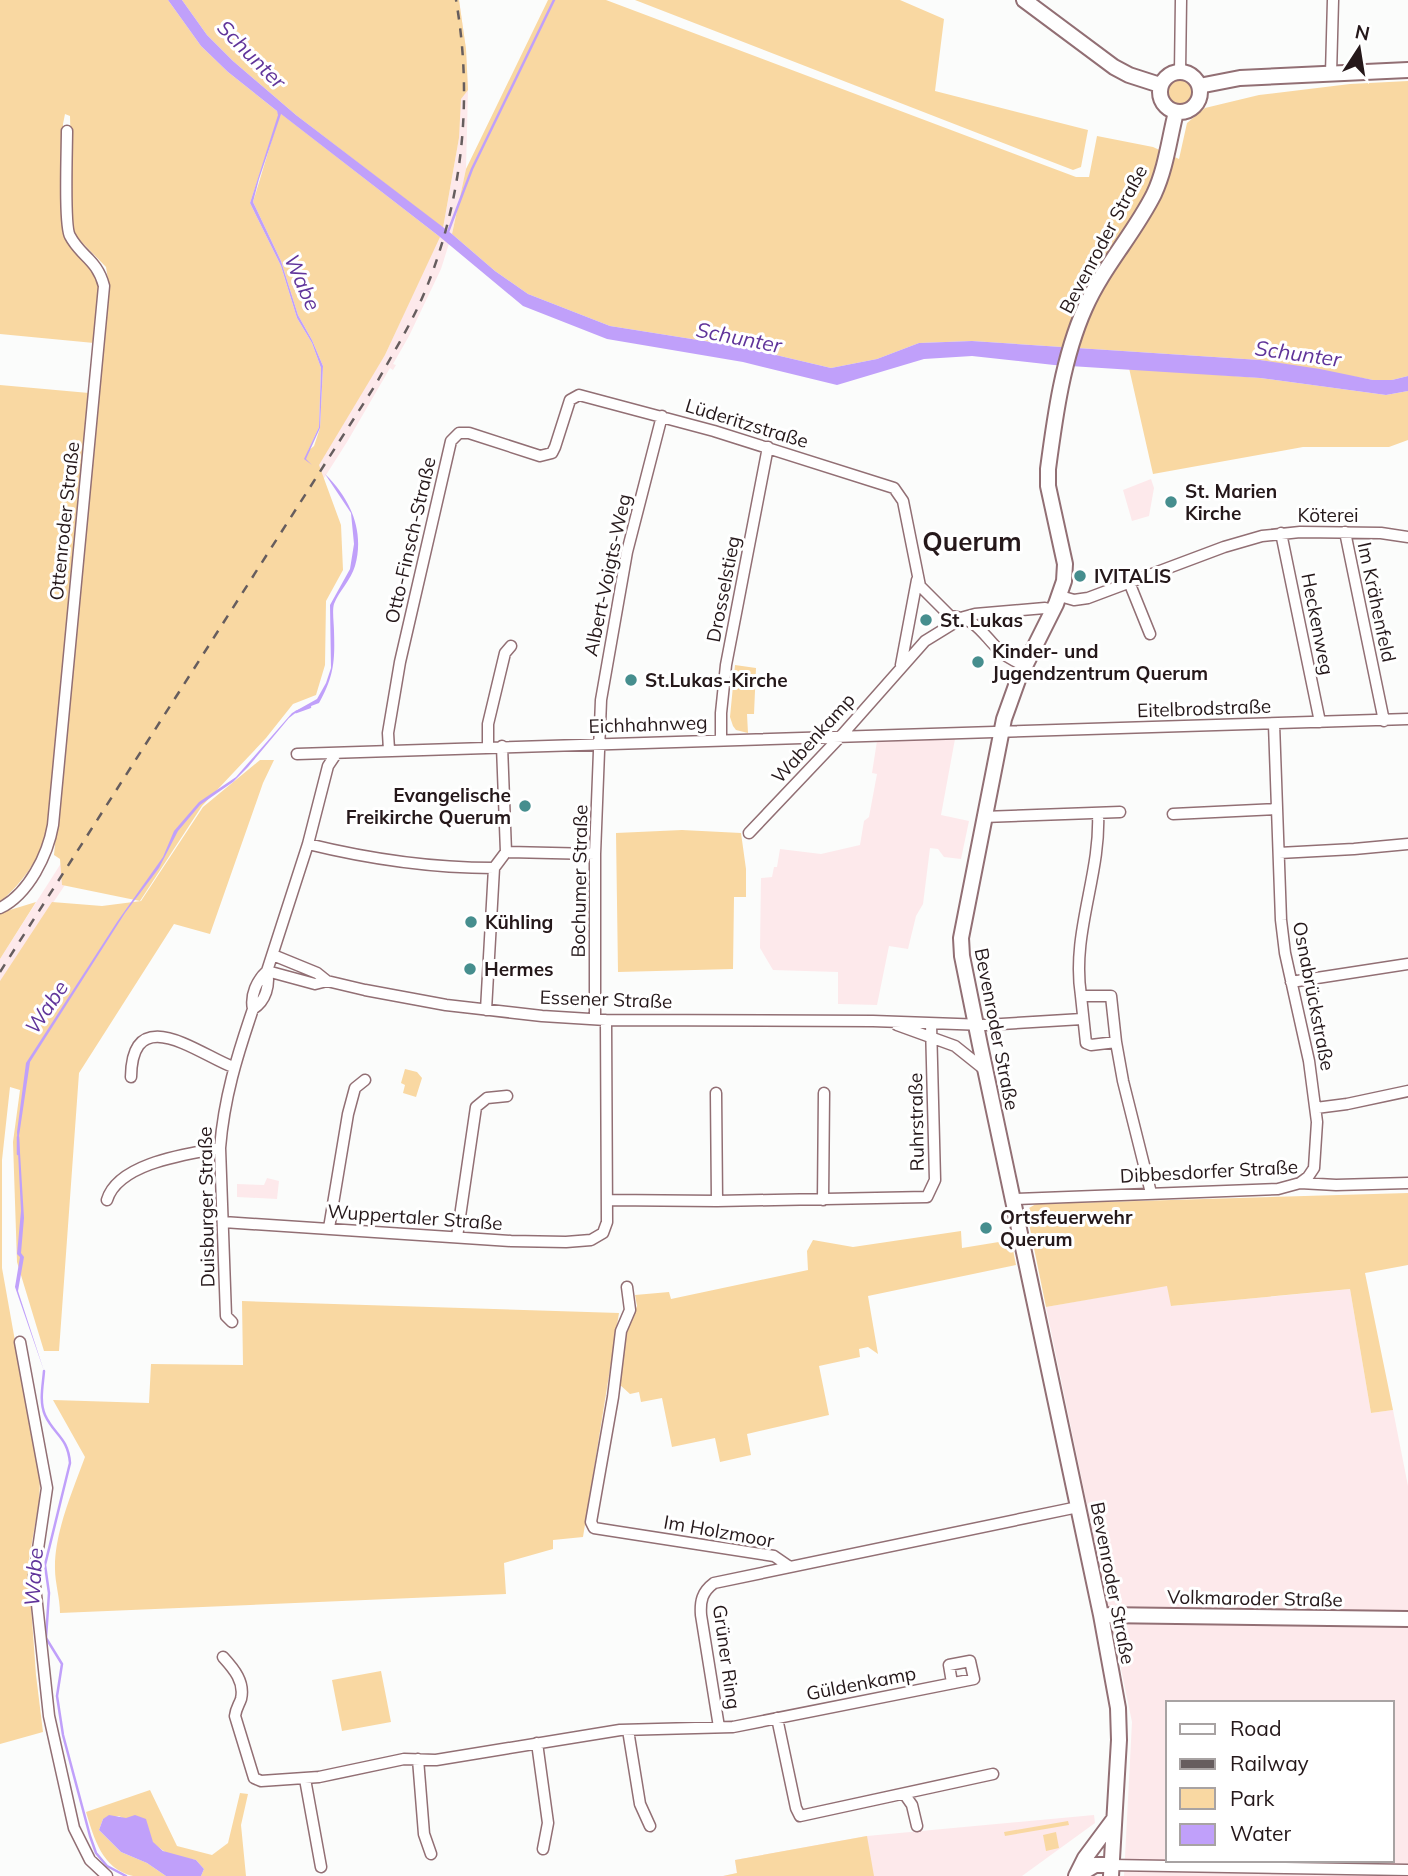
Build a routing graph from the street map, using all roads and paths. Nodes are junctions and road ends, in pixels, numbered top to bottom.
1 (1024, 0) edge
2 (1181, 0) edge
3 (1333, 0) edge
4 (1408, 70) edge
5 (1180, 72) junction
6 (1331, 74) junction
7 (1160, 85) junction
8 (1199, 86) junction
9 (1176, 112) junction
10 (67, 131) dead end
11 (662, 416) junction
12 (768, 447) junction
13 (547, 455) joint
14 (1345, 532) junction
15 (1281, 533) junction
16 (1408, 537) edge
17 (917, 580) junction
18 (1129, 582) junction
19 (1060, 596) junction
20 (1053, 611) junction
21 (964, 617) junction
22 (1150, 634) dead end
23 (511, 646) dead end
24 (901, 666) junction
25 (1025, 666) junction
26 (1408, 719) edge
27 (1384, 720) junction
28 (1320, 722) junction
29 (1275, 724) junction
30 (1000, 731) junction
31 (841, 736) junction
32 (721, 739) junction
33 (598, 743) junction
34 (502, 746) junction
35 (488, 747) junction
36 (389, 750) junction
37 (297, 754) dead end
38 (336, 754) junction
39 (1277, 809) junction
40 (1120, 812) dead end
41 (1098, 813) junction
42 (1173, 814) dead end
43 (983, 817) junction
44 (749, 833) dead end
45 (308, 844) junction
46 (1408, 844) edge
47 (506, 852) junction
48 (1279, 853) junction
49 (595, 854) junction
50 (494, 868) junction
51 (0, 908) edge
52 (273, 955) junction
53 (1408, 964) edge
54 (267, 971) junction
55 (327, 981) junction
56 (1291, 982) junction
57 (1081, 996) junction
58 (486, 1010) junction
59 (1082, 1019) junction
60 (601, 1020) junction
61 (886, 1022) junction
62 (931, 1024) junction
63 (976, 1025) junction
64 (932, 1038) junction
65 (1116, 1042) junction
66 (233, 1067) junction
67 (985, 1071) junction
68 (131, 1077) dead end
69 (365, 1080) dead end
70 (1408, 1091) edge
71 (716, 1093) dead end
72 (824, 1093) dead end
73 (507, 1096) dead end
74 (1316, 1108) junction
75 (220, 1148) junction
76 (1300, 1183) junction
77 (1408, 1183) edge
78 (1151, 1193) junction
79 (1013, 1199) junction
80 (107, 1200) dead end
81 (608, 1200) junction
82 (823, 1200) junction
83 (717, 1201) junction
84 (223, 1222) junction
85 (328, 1228) junction
86 (603, 1233) joint
87 (457, 1237) junction
88 (627, 1287) dead end
89 (232, 1322) dead end
90 (20, 1342) dead end
91 (1078, 1507) junction
92 (790, 1567) junction
93 (1101, 1615) junction
94 (1408, 1619) edge
95 (223, 1657) dead end
96 (952, 1683) dead end
97 (777, 1718) junction
98 (719, 1727) junction
99 (628, 1730) junction
100 (537, 1744) junction
101 (418, 1759) junction
102 (993, 1774) dead end
103 (305, 1779) junction
104 (905, 1795) junction
105 (1115, 1818) junction
106 (650, 1826) dead end
107 (917, 1826) dead end
108 (543, 1849) dead end
109 (431, 1854) dead end
110 (1085, 1858) junction
111 (1111, 1865) edge
112 (321, 1867) dead end
113 (1408, 1870) edge
114 (107, 1876) edge
115 (1076, 1876) edge

1 - 7 main road
2 - 5 street
3 - 6 street
4 - 6 main road
5 - 7 main road
5 - 8 main road
6 - 8 main road
7 - 9 main road
8 - 9 main road
9 - 19 main road, Bevenroder Straße
10 - 51 street, Ottenroder Straße
11 - 12 street, Lüderitzstraße
11 - 13 street, Lüderitzstraße
11 - 33 street, Albert-Voigts-Weg
12 - 17 street, Lüderitzstraße
12 - 32 street, Drosselstieg
13 - 36 street, Otto-Finsch-Straße
14 - 15 street, Köterei
14 - 16 street, Köterei
14 - 27 street, Im Krähenfeld
15 - 18 street, Köterei
15 - 28 street, Heckenweg
17 - 21 street
17 - 24 street
18 - 19 street, Köterei
18 - 22 street
19 - 20 main road, Bevenroder Straße
20 - 21 street
20 - 25 main road, Bevenroder Straße
21 - 24 street, Wabenkamp
21 - 25 street
23 - 35 street
24 - 31 street, Wabenkamp
25 - 30 main road, Bevenroder Straße
26 - 27 street, Eitelbrodstraße
27 - 28 street, Eitelbrodstraße
28 - 29 street, Eitelbrodstraße
29 - 30 street, Eitelbrodstraße
29 - 39 street, Osnabrückstraße
30 - 31 street, Eichhahnweg
30 - 43 main road, Bevenroder Straße
31 - 32 street, Eichhahnweg
31 - 44 street, Wabenkamp
32 - 33 street, Eichhahnweg
33 - 34 street, Eichhahnweg
33 - 49 street, Bochumer Straße
34 - 35 street, Eichhahnweg
34 - 47 street
35 - 36 street, Eichhahnweg
36 - 38 street, Eichhahnweg
37 - 38 street, Eichhahnweg
38 - 45 street, Duisburger Straße
39 - 42 street
39 - 48 street, Osnabrückstraße
40 - 41 street
41 - 43 street
41 - 57 street
43 - 63 main road, Bevenroder Straße
45 - 50 street
45 - 52 street, Duisburger Straße
46 - 48 street
47 - 49 street
47 - 50 street
48 - 56 street, Osnabrückstraße
49 - 60 street, Bochumer Straße
50 - 58 street
52 - 54 street, Duisburger Straße
52 - 55 street, Essener Straße
53 - 56 street
54 - 55 street, Essener Straße
54 - 66 street, Duisburger Straße
55 - 58 street, Essener Straße
56 - 74 street, Osnabrückstraße
57 - 59 street
57 - 65 street
58 - 60 street, Essener Straße
59 - 63 street, Essener Straße
59 - 65 street
60 - 61 street, Essener Straße
60 - 81 street, Bochumer Straße
61 - 62 street, Essener Straße
61 - 64 street, Essener Straße
62 - 63 street, Essener Straße
62 - 64 street, Ruhrstraße
63 - 67 main road, Bevenroder Straße
64 - 67 street, Essener Straße
64 - 82 street, Ruhrstraße
65 - 78 street
66 - 68 street
66 - 75 street, Duisburger Straße
67 - 79 main road, Bevenroder Straße
69 - 85 street
70 - 74 street
71 - 83 street
72 - 82 street
73 - 87 street
74 - 76 street, Osnabrückstraße
75 - 80 street
75 - 84 street, Duisburger Straße
76 - 77 street, Dibbesdorfer Straße
76 - 78 street, Dibbesdorfer Straße
78 - 79 street, Dibbesdorfer Straße
79 - 91 main road, Bevenroder Straße
81 - 83 street, Ruhrstraße
81 - 86 street, Bochumer Straße
82 - 83 street, Ruhrstraße
84 - 85 street, Wuppertaler Straße
84 - 89 street, Duisburger Straße
85 - 87 street, Wuppertaler Straße
86 - 87 street, Wuppertaler Straße
88 - 92 street, Im Holzmoor
90 - 114 street
91 - 92 street, Im Holzmoor
91 - 93 main road, Bevenroder Straße
92 - 98 street, Grüner Ring
93 - 94 main road, Volkmaroder Straße
93 - 105 main road, Bevenroder Straße
95 - 103 street, Grüner Ring
96 - 97 street, Güldenkamp
97 - 98 street, Güldenkamp
97 - 104 street
98 - 99 street, Grüner Ring
99 - 100 street, Grüner Ring
99 - 106 street
100 - 101 street, Grüner Ring
100 - 108 street
101 - 103 street, Grüner Ring
101 - 109 street
102 - 104 street
103 - 112 street
104 - 107 street
105 - 110 main road
105 - 111 main road, Bevenroder Straße
110 - 111 main road
110 - 115 main road
111 - 113 street
111 - 115 main road

